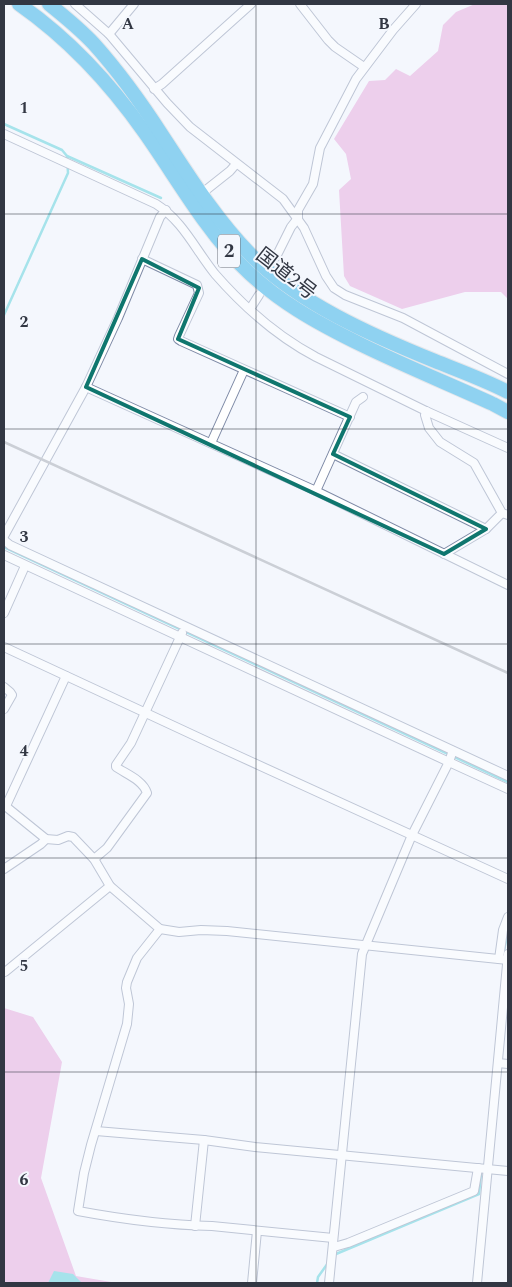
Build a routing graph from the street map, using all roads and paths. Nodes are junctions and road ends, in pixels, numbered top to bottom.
1 (19, 4) edge
2 (49, 4) edge
3 (75, 4) edge
4 (134, 4) edge
5 (251, 4) edge
6 (300, 4) edge
7 (416, 4) edge
8 (109, 34) junction
9 (364, 67) junction
10 (154, 89) junction
11 (4, 134) edge
12 (236, 164) junction
13 (200, 194) junction
14 (166, 210) junction
15 (298, 218) junction
16 (276, 257) dead end
17 (142, 259) junction
18 (259, 295) dead end
19 (250, 309) junction
20 (244, 370) junction
21 (508, 374) edge
22 (86, 387) junction
23 (508, 392) edge
24 (363, 397) dead end
25 (426, 411) junction
26 (508, 412) edge
27 (350, 416) junction
28 (211, 443) junction
29 (508, 448) edge
30 (333, 454) junction
31 (316, 491) junction
32 (505, 514) edge
33 (486, 529) junction
34 (4, 536) edge
35 (4, 540) edge
36 (444, 554) junction
37 (4, 555) edge
38 (25, 566) junction
39 (508, 586) edge
40 (4, 613) edge
41 (182, 631) junction
42 (4, 647) edge
43 (66, 676) junction
44 (4, 687) edge
45 (4, 709) edge
46 (145, 713) junction
47 (451, 758) junction
48 (508, 776) edge
49 (508, 789) edge
50 (5, 806) edge
51 (412, 836) junction
52 (46, 839) junction
53 (94, 859) junction
54 (4, 869) edge
55 (508, 880) edge
56 (110, 886) junction
57 (508, 917) edge
58 (160, 929) junction
59 (364, 946) junction
60 (508, 954) edge
61 (499, 959) junction
62 (508, 960) edge
63 (5, 972) edge
64 (498, 1064) junction
65 (508, 1064) edge
66 (96, 1131) junction
67 (204, 1140) junction
68 (343, 1154) junction
69 (478, 1168) junction
70 (488, 1169) junction
71 (508, 1171) edge
72 (195, 1226) junction
73 (257, 1231) junction
74 (333, 1238) junction
75 (334, 1247) junction
76 (252, 1283) edge
77 (329, 1283) edge
78 (477, 1283) edge

1 - 26 highway, 国道2号 / 2
2 - 13 highway, 国道2号 / 2
3 - 8 street
4 - 8 street
5 - 10 street
6 - 9 street
7 - 9 street
8 - 10 street
9 - 15 street
10 - 12 street
11 - 14 street
12 - 13 street
12 - 15 street
13 - 23 highway, 国道2号 / 2
14 - 17 street
14 - 19 street
15 - 16 street
15 - 21 street
17 - 20 street
17 - 22 street
18 - 19 street
19 - 25 street
20 - 27 street
20 - 28 street
22 - 28 street
22 - 34 street
24 - 27 street
25 - 29 street
25 - 32 street
27 - 30 street
28 - 31 street
30 - 31 street
30 - 33 street
31 - 36 street
32 - 33 street
33 - 36 street
35 - 41 street
36 - 39 street
37 - 38 street
38 - 40 street
38 - 41 street
41 - 46 street
41 - 47 street
41 - 48 street
42 - 43 street
43 - 46 street
43 - 50 street
44 - 45 street
46 - 51 street
46 - 53 street
47 - 49 street
47 - 51 street
50 - 52 street
51 - 55 street
51 - 59 street
52 - 53 street
52 - 54 street
53 - 56 street
56 - 58 street
56 - 63 street
57 - 61 street
58 - 59 street
58 - 66 street
59 - 61 street
59 - 68 street
60 - 62 street
61 - 62 street
62 - 64 street
64 - 65 street
64 - 70 street
66 - 67 street
66 - 72 street
67 - 68 street
67 - 72 street
68 - 69 street
68 - 74 street
69 - 70 street
69 - 75 street
70 - 71 street
70 - 78 street
72 - 73 street
73 - 74 street
73 - 76 street
74 - 75 street
75 - 77 street

